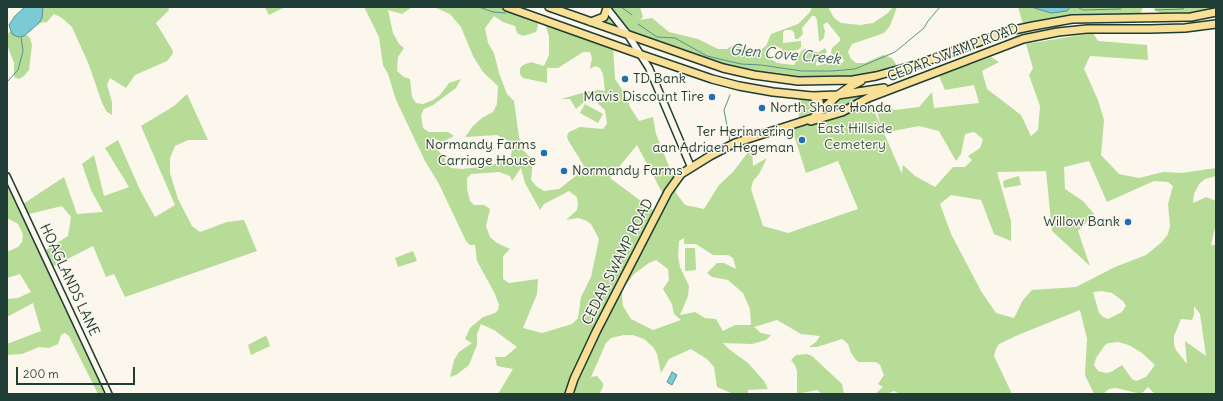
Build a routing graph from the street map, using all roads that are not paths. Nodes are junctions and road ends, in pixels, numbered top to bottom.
1 (507, 7) edge
2 (549, 7) edge
3 (607, 8) edge
4 (1216, 12) edge
5 (590, 22) junction
6 (1216, 24) edge
7 (628, 35) junction
8 (642, 56) junction
9 (876, 76) junction
10 (908, 83) junction
11 (838, 95) junction
12 (812, 96) junction
13 (832, 102) junction
14 (837, 113) junction
15 (816, 116) junction
16 (799, 124) junction
17 (691, 167) junction
18 (7, 176) edge
19 (109, 394) edge
20 (569, 394) edge

1 - 8 main road
2 - 5 main road
3 - 5 main road
3 - 7 main road
4 - 9 main road, CEDAR SWAMP ROAD
5 - 7 main road
6 - 10 main road, CEDAR SWAMP ROAD
7 - 8 main road
7 - 9 main road
8 - 12 main road
8 - 17 main road
9 - 11 main road
10 - 11 main road
10 - 14 main road, CEDAR SWAMP ROAD
11 - 12 main road
11 - 13 main road, CEDAR SWAMP ROAD
12 - 15 main road
13 - 14 main road
13 - 15 main road, CEDAR SWAMP ROAD
14 - 16 main road, CEDAR SWAMP ROAD
15 - 16 main road, CEDAR SWAMP ROAD
16 - 17 main road, CEDAR SWAMP ROAD
17 - 20 main road, CEDAR SWAMP ROAD
18 - 19 street, HOAGLANDS LANE

